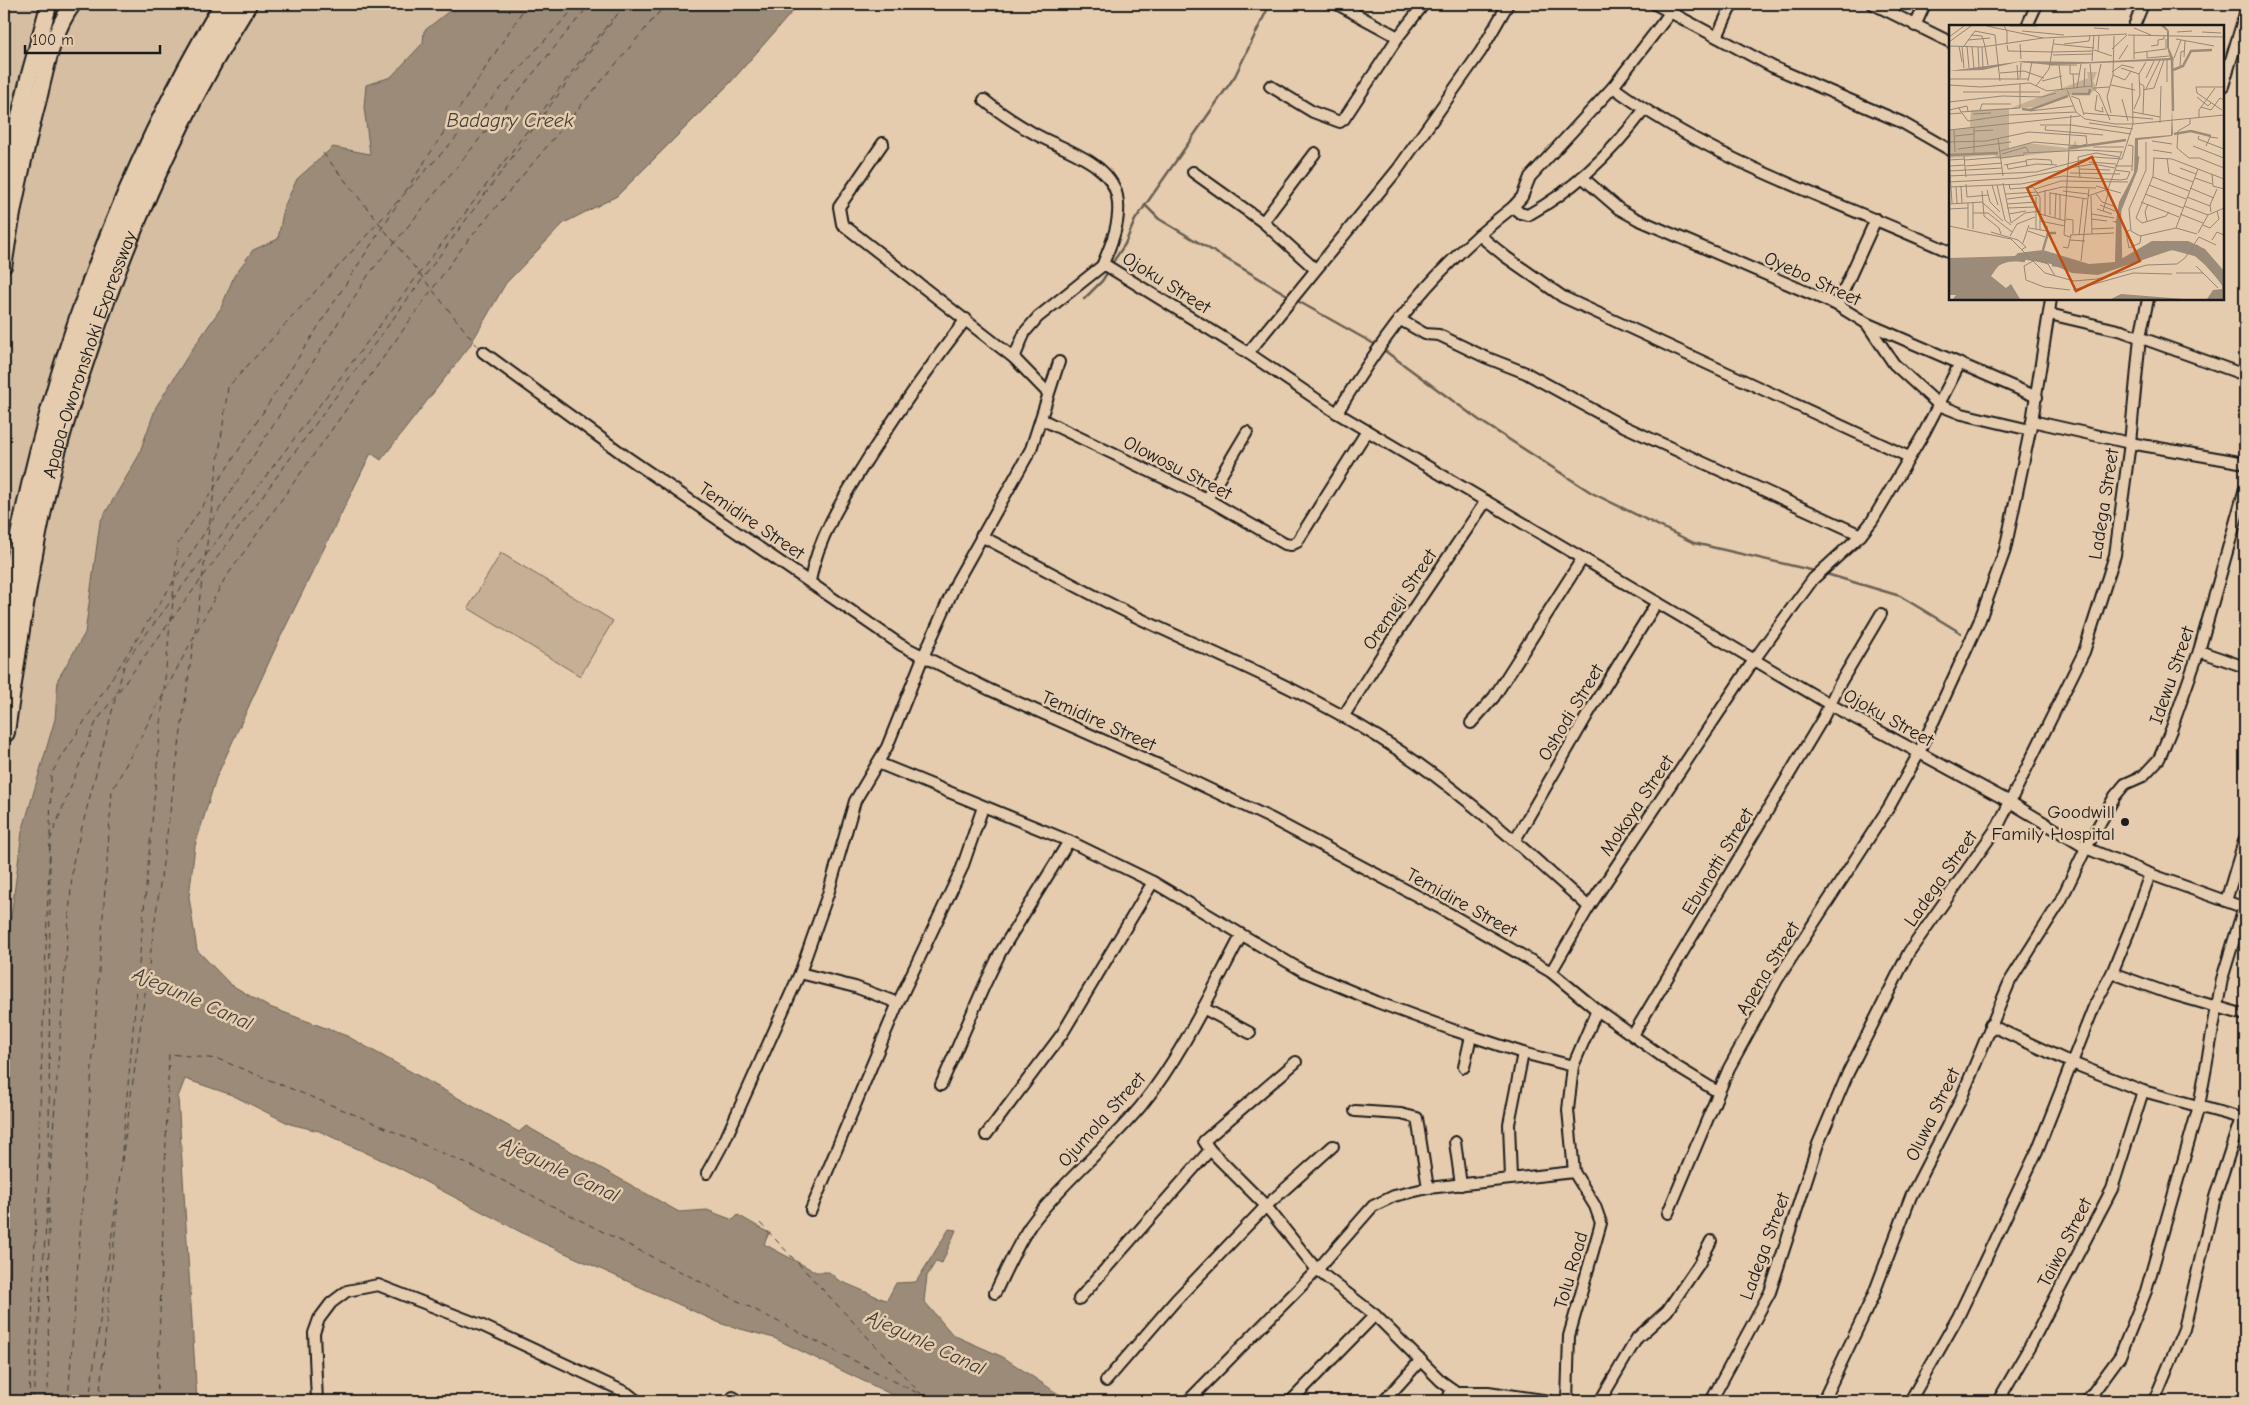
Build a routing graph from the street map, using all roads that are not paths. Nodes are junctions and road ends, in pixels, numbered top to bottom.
1 (49, 4) edge
2 (73, 4) edge
3 (225, 4) edge
4 (246, 4) edge
5 (1336, 4) edge
6 (1424, 4) edge
7 (1508, 4) edge
8 (1655, 4) edge
9 (1732, 4) edge
10 (1873, 4) edge
11 (1926, 4) edge
12 (2037, 4) edge
13 (2143, 4) edge
14 (1670, 13) junction
15 (2245, 14) edge
16 (2027, 25) edge
17 (2134, 25) edge
18 (1915, 26) junction
19 (1398, 37) junction
20 (1717, 37) junction
21 (1949, 42) edge
22 (2224, 83) edge
23 (1270, 86) dead end
24 (1613, 87) junction
25 (984, 100) dead end
26 (1644, 110) junction
27 (883, 143) dead end
28 (1949, 149) edge
29 (1315, 153) dead end
30 (1193, 172) dead end
31 (1582, 177) junction
32 (4, 182) edge
33 (1513, 207) junction
34 (1876, 219) junction
35 (1263, 222) junction
36 (1479, 235) junction
37 (5, 248) edge
38 (1949, 252) edge
39 (4, 265) edge
40 (1108, 267) junction
41 (1315, 269) junction
42 (2051, 300) edge
43 (2148, 300) edge
44 (1837, 306) junction
45 (2049, 314) junction
46 (966, 319) junction
47 (1399, 319) junction
48 (1866, 323) junction
49 (2140, 336) junction
50 (483, 352) dead end
51 (1248, 353) junction
52 (1014, 358) junction
53 (1059, 362) dead end
54 (1959, 365) junction
55 (2245, 375) edge
56 (1048, 394) junction
57 (2037, 397) junction
58 (1939, 405) junction
59 (1337, 413) junction
60 (1041, 419) junction
61 (2031, 426) junction
62 (1367, 431) junction
63 (1247, 432) dead end
64 (2130, 443) junction
65 (1909, 457) junction
66 (2245, 463) edge
67 (2245, 488) edge
68 (1207, 499) junction
69 (1486, 501) junction
70 (1861, 535) junction
71 (981, 536) junction
72 (1582, 559) junction
73 (810, 582) junction
74 (1657, 602) junction
75 (1881, 614) dead end
76 (4, 631) edge
77 (2199, 651) junction
78 (923, 656) junction
79 (1754, 660) junction
80 (2245, 667) edge
81 (1830, 704) junction
82 (1343, 717) junction
83 (1471, 723) dead end
84 (4, 732) edge
85 (1919, 753) junction
86 (878, 763) junction
87 (2010, 802) junction
88 (984, 807) junction
89 (2245, 838) edge
90 (1515, 840) junction
91 (1069, 841) junction
92 (2086, 848) junction
93 (2150, 874) junction
94 (1153, 882) junction
95 (2226, 902) junction
96 (1589, 907) junction
97 (2244, 908) edge
98 (1240, 936) junction
99 (1551, 972) junction
100 (800, 973) junction
101 (2112, 973) junction
102 (898, 1003) junction
103 (1203, 1008) junction
104 (2217, 1008) junction
105 (1597, 1010) junction
106 (2245, 1015) edge
107 (1990, 1024) junction
108 (1250, 1033) dead end
109 (1633, 1035) junction
110 (1471, 1036) junction
111 (1523, 1053) junction
112 (1296, 1062) dead end
113 (2072, 1063) junction
114 (1573, 1066) junction
115 (1464, 1067) dead end
116 (941, 1085) dead end
117 (1718, 1092) junction
118 (2144, 1092) junction
119 (2199, 1106) junction
120 (1355, 1111) dead end
121 (2243, 1118) edge
122 (986, 1135) dead end
123 (1455, 1142) dead end
124 (1333, 1146) dead end
125 (1210, 1150) junction
126 (1574, 1172) junction
127 (708, 1173) dead end
128 (1511, 1178) junction
129 (1461, 1185) junction
130 (1428, 1188) junction
131 (1266, 1206) junction
132 (811, 1210) dead end
133 (1668, 1213) dead end
134 (1711, 1241) dead end
135 (1317, 1270) junction
136 (995, 1293) dead end
137 (1080, 1299) dead end
138 (1375, 1315) junction
139 (1421, 1360) junction
140 (1106, 1381) dead end
141 (1452, 1389) junction
142 (318, 1401) edge
143 (637, 1401) edge
144 (1188, 1401) edge
145 (1291, 1401) edge
146 (1384, 1401) edge
147 (1447, 1401) edge
148 (1550, 1401) edge
149 (1567, 1401) edge
150 (1600, 1401) edge
151 (1711, 1401) edge
152 (1823, 1401) edge
153 (1910, 1401) edge
154 (1998, 1401) edge
155 (2087, 1401) edge
156 (2154, 1401) edge

1 - 32 street
2 - 37 street
3 - 76 highway, Apapa-Oworonshoki Expressway
4 - 84 highway, Apapa-Oworonshoki Expressway
5 - 19 street
6 - 19 street
7 - 41 street
8 - 14 street
9 - 20 street
10 - 18 street
11 - 18 street
12 - 16 street
13 - 17 street
14 - 20 street
14 - 24 street
15 - 22 street
18 - 21 street
19 - 23 street
20 - 28 street
24 - 26 street
24 - 33 street
25 - 40 street
26 - 31 street
26 - 34 street
27 - 46 street
29 - 35 street
30 - 35 street
31 - 33 street
31 - 44 street, Oyebo Street
33 - 36 street
34 - 38 street
34 - 44 street
35 - 41 street
36 - 47 street
36 - 65 street
37 - 39 street
40 - 51 street, Ojoku Street
40 - 52 street, Ojoku Street
41 - 51 street
42 - 45 street, Apena Street
43 - 49 street, Ladega Street
44 - 48 street, Oyebo Street
45 - 49 street
45 - 57 street, Apena Street
46 - 52 street
46 - 73 street
47 - 59 street
47 - 70 street
48 - 54 street, Oyebo Street
48 - 58 street
49 - 55 street
49 - 64 street, Ladega Street
50 - 73 street, Temidire Street
51 - 59 street, Ojoku Street
52 - 56 street
53 - 56 street
54 - 57 street, Oyebo Street
54 - 58 street, Mokoya Street
56 - 60 street
57 - 61 street, Apena Street
58 - 61 street
58 - 65 street, Mokoya Street
59 - 62 street, Ojoku Street
60 - 68 street, Olowosu Street
60 - 71 street
61 - 64 street
61 - 85 street, Apena Street
62 - 68 street, Olowosu Street
62 - 69 street, Ojoku Street
63 - 68 street
64 - 66 street
64 - 87 street, Ladega Street
65 - 70 street, Mokoya Street
67 - 77 street, Idewu Street
69 - 72 street, Ojoku Street
69 - 82 street, Oremeji Street
70 - 79 street, Mokoya Street
71 - 78 street
71 - 82 street
72 - 74 street, Ojoku Street
72 - 83 street
73 - 78 street, Temidire Street
74 - 79 street, Ojoku Street
74 - 90 street, Oshodi Street
75 - 81 street, Ebunotti Street
77 - 80 street
77 - 92 street, Idewu Street
78 - 86 street
78 - 99 street, Temidire Street
79 - 81 street, Ojoku Street
79 - 96 street, Mokoya Street
81 - 85 street, Ojoku Street
81 - 109 street, Ebunotti Street
82 - 90 street
85 - 87 street, Ojoku Street
85 - 117 street, Apena Street
86 - 88 street
86 - 100 street
87 - 92 street, Ojoku Street
87 - 151 street, Ladega Street
88 - 91 street
88 - 102 street
89 - 95 street
90 - 96 street
91 - 94 street
91 - 116 street
92 - 93 street, Ojoku Street
92 - 107 street, Oluwa Street
93 - 95 street, Ojoku Street
93 - 101 street
94 - 98 street
94 - 122 street
95 - 97 street, Ojoku Street
96 - 99 street, Mokoya Street
97 - 104 street
98 - 103 street, Ojumola Street
98 - 110 street
99 - 105 street, Temidire Street
100 - 102 street
100 - 127 street
101 - 104 street
101 - 113 street
102 - 132 street
103 - 108 street
103 - 136 street, Ojumola Street
104 - 106 street
104 - 119 street
105 - 109 street, Temidire Street
105 - 114 street, Tolu Road
107 - 113 street
107 - 152 street, Oluwa Street
109 - 117 street, Temidire Street
110 - 111 street
110 - 115 street
111 - 114 street
111 - 128 street
112 - 125 street
113 - 118 street
113 - 153 street
114 - 126 street, Tolu Road
117 - 133 street, Apena Street
118 - 119 street
118 - 154 street, Taiwo Street
119 - 121 street
119 - 155 street
120 - 130 street
121 - 156 street
123 - 129 street
124 - 131 street
125 - 131 street
125 - 137 street
126 - 128 street
126 - 149 street, Tolu Road
128 - 129 street
129 - 130 street
130 - 135 street
131 - 135 street
131 - 140 street
134 - 150 street
135 - 138 street
135 - 144 street
138 - 139 street
138 - 145 street
139 - 141 street
139 - 146 street
141 - 147 street
141 - 148 street
142 - 143 street

